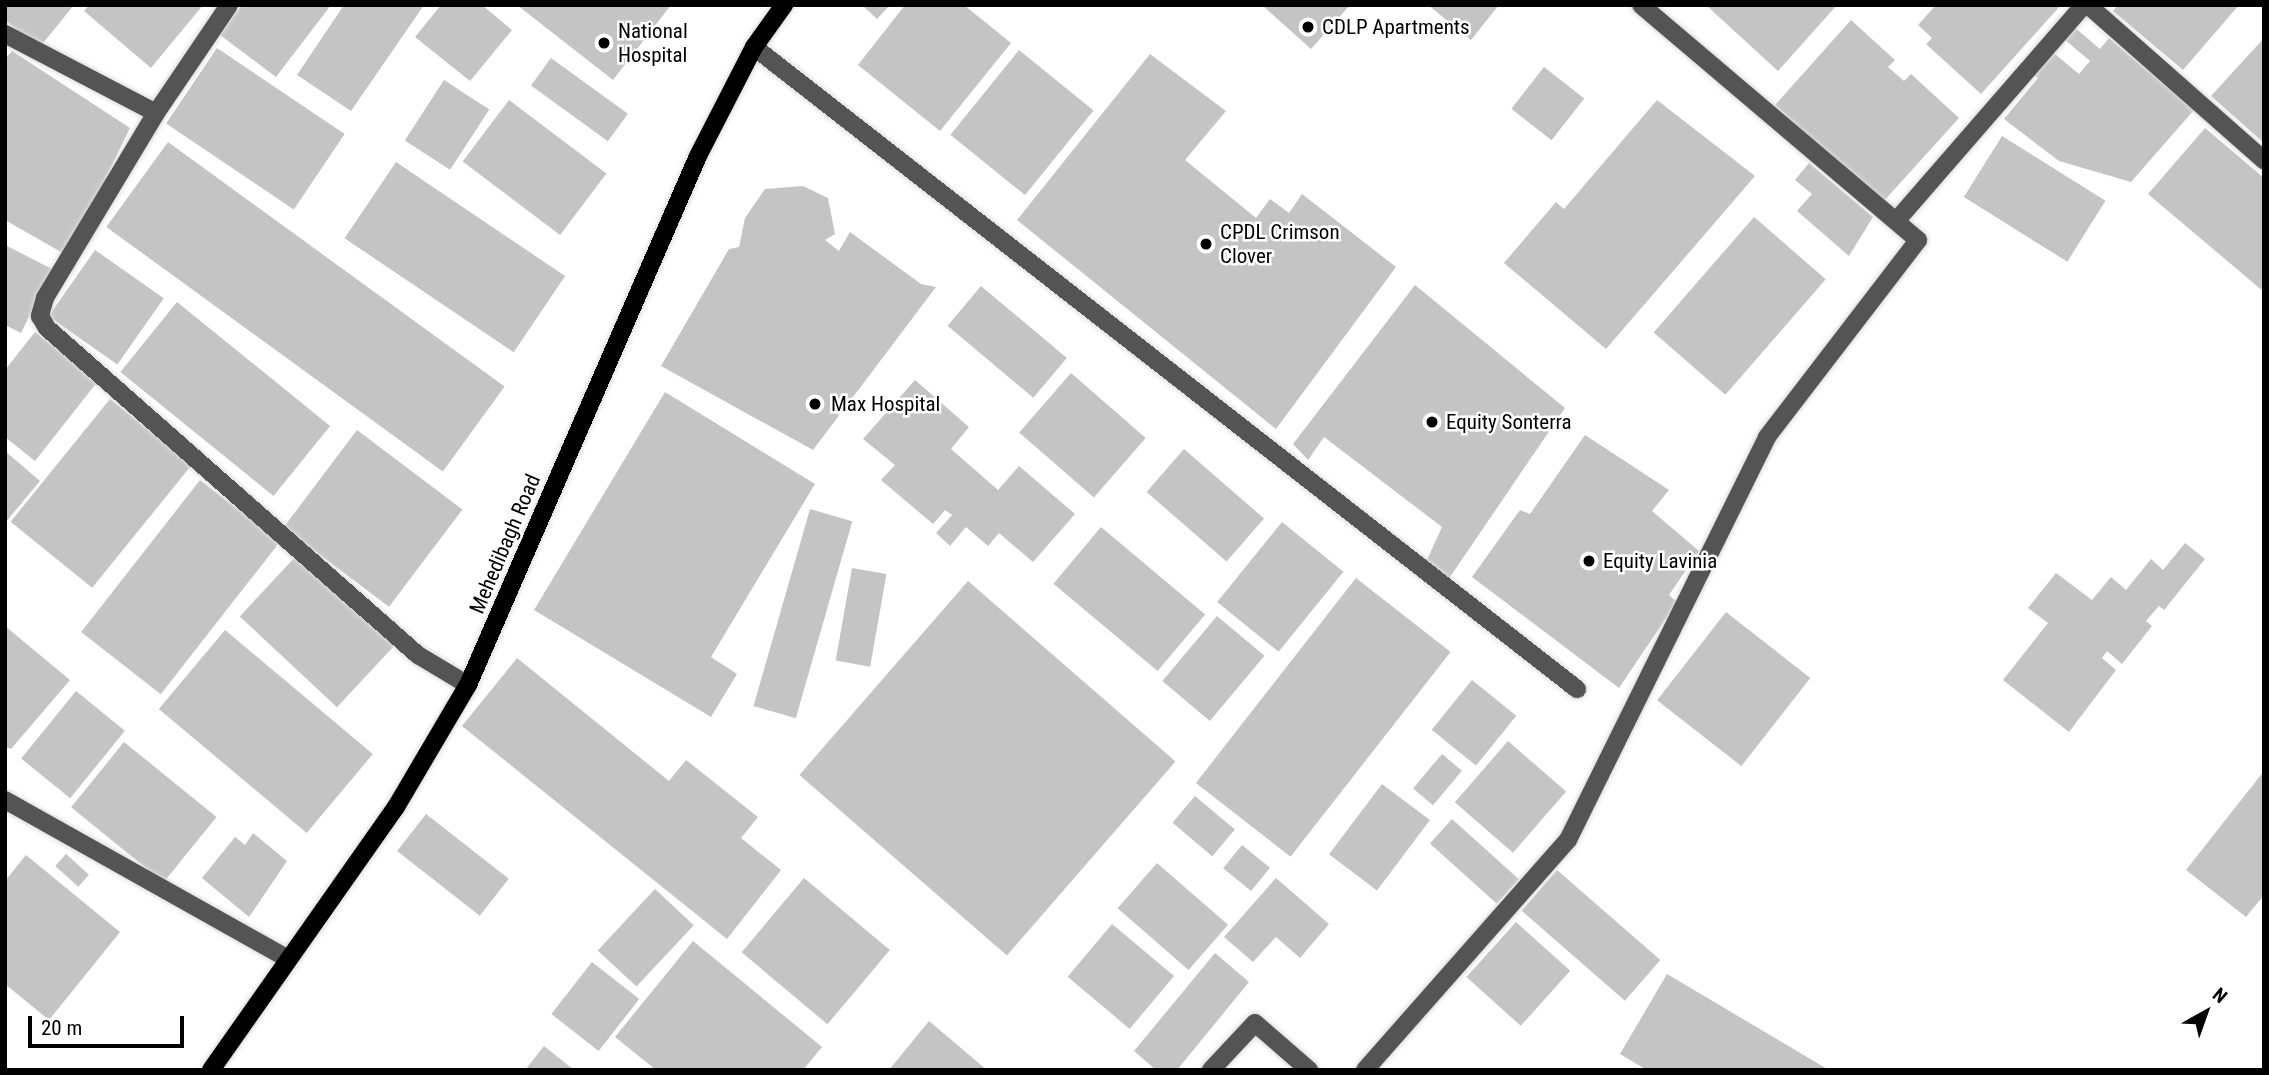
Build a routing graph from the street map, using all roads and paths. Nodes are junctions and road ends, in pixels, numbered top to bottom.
1 (229, 5) edge
2 (784, 5) edge
3 (1641, 5) edge
4 (2086, 5) edge
5 (5, 34) edge
6 (754, 47) junction
7 (156, 113) junction
8 (2264, 160) edge
9 (1897, 220) junction
10 (468, 685) junction
11 (1577, 690) dead end
12 (5, 800) edge
13 (286, 958) junction
14 (211, 1070) edge
15 (1211, 1070) edge
16 (1309, 1070) edge
17 (1365, 1070) edge

1 - 7 street
2 - 6 main road, Mehedibagh Road
3 - 9 street
4 - 8 street
4 - 9 street
5 - 7 street
6 - 10 main road, Mehedibagh Road
6 - 11 street
7 - 10 street
9 - 17 street
10 - 13 main road, Mehedibagh Road
12 - 13 street
13 - 14 main road, Mehedibagh Road
15 - 16 street

